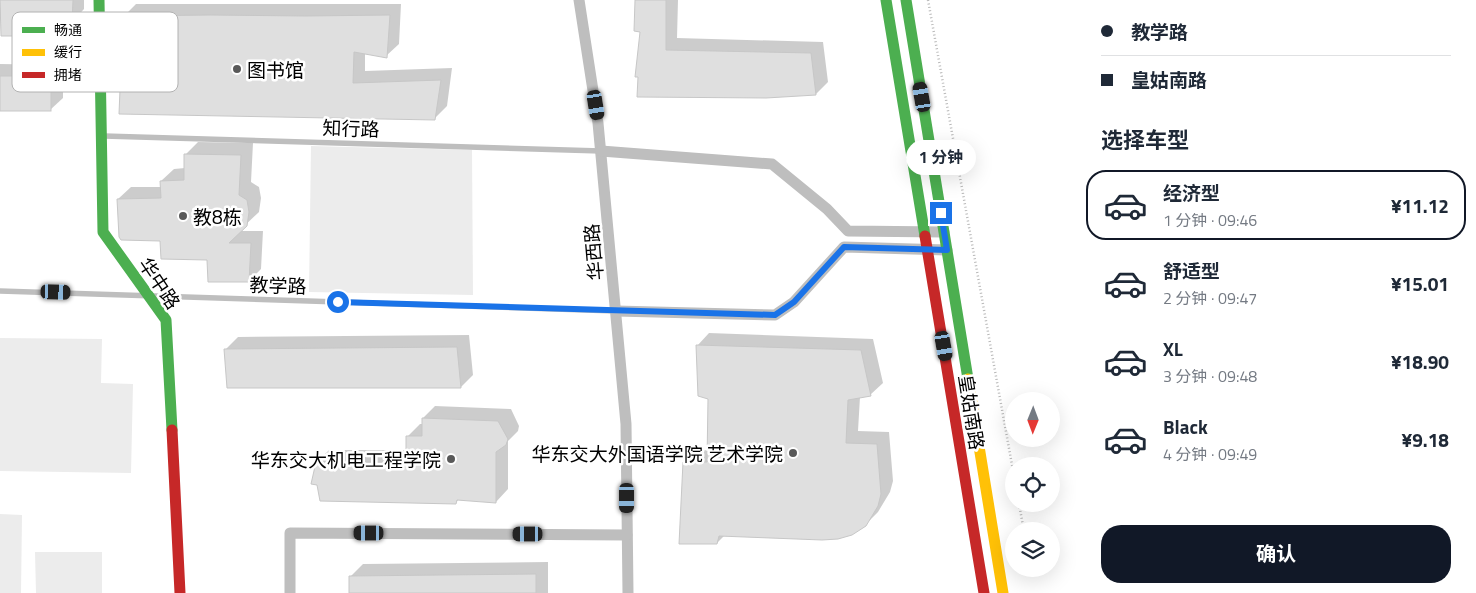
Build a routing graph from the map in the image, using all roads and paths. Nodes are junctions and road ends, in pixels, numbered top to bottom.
1 (578, 0) edge
2 (886, 0) edge
3 (906, 0) edge
4 (928, 0) edge
5 (100, 92) edge
6 (101, 136) junction
7 (601, 151) junction
8 (925, 232) junction
9 (944, 232) junction
10 (928, 250) junction
11 (947, 250) junction
12 (0, 291) edge
13 (148, 295) junction
14 (616, 311) junction
15 (1011, 457) edge
16 (627, 535) junction
17 (180, 593) edge
18 (290, 593) edge
19 (628, 593) edge
20 (984, 593) edge
21 (1003, 593) edge

1 - 7 street, 华西路
2 - 8 street, 皇姑南路
3 - 9 street, 皇姑南路
4 - 15 path
5 - 6 street, 华中路
6 - 7 lane, 知行路
6 - 13 street, 华中路
7 - 8 street
7 - 14 street, 华西路
8 - 9 street
8 - 10 street, 皇姑南路
9 - 11 street, 皇姑南路
10 - 11 street
10 - 14 street
10 - 20 street, 皇姑南路
11 - 21 street, 皇姑南路
12 - 13 lane, 教学路
13 - 14 lane, 教学路
13 - 17 street, 华中路
14 - 16 street, 华西路
16 - 18 street
16 - 19 street, 华西路

